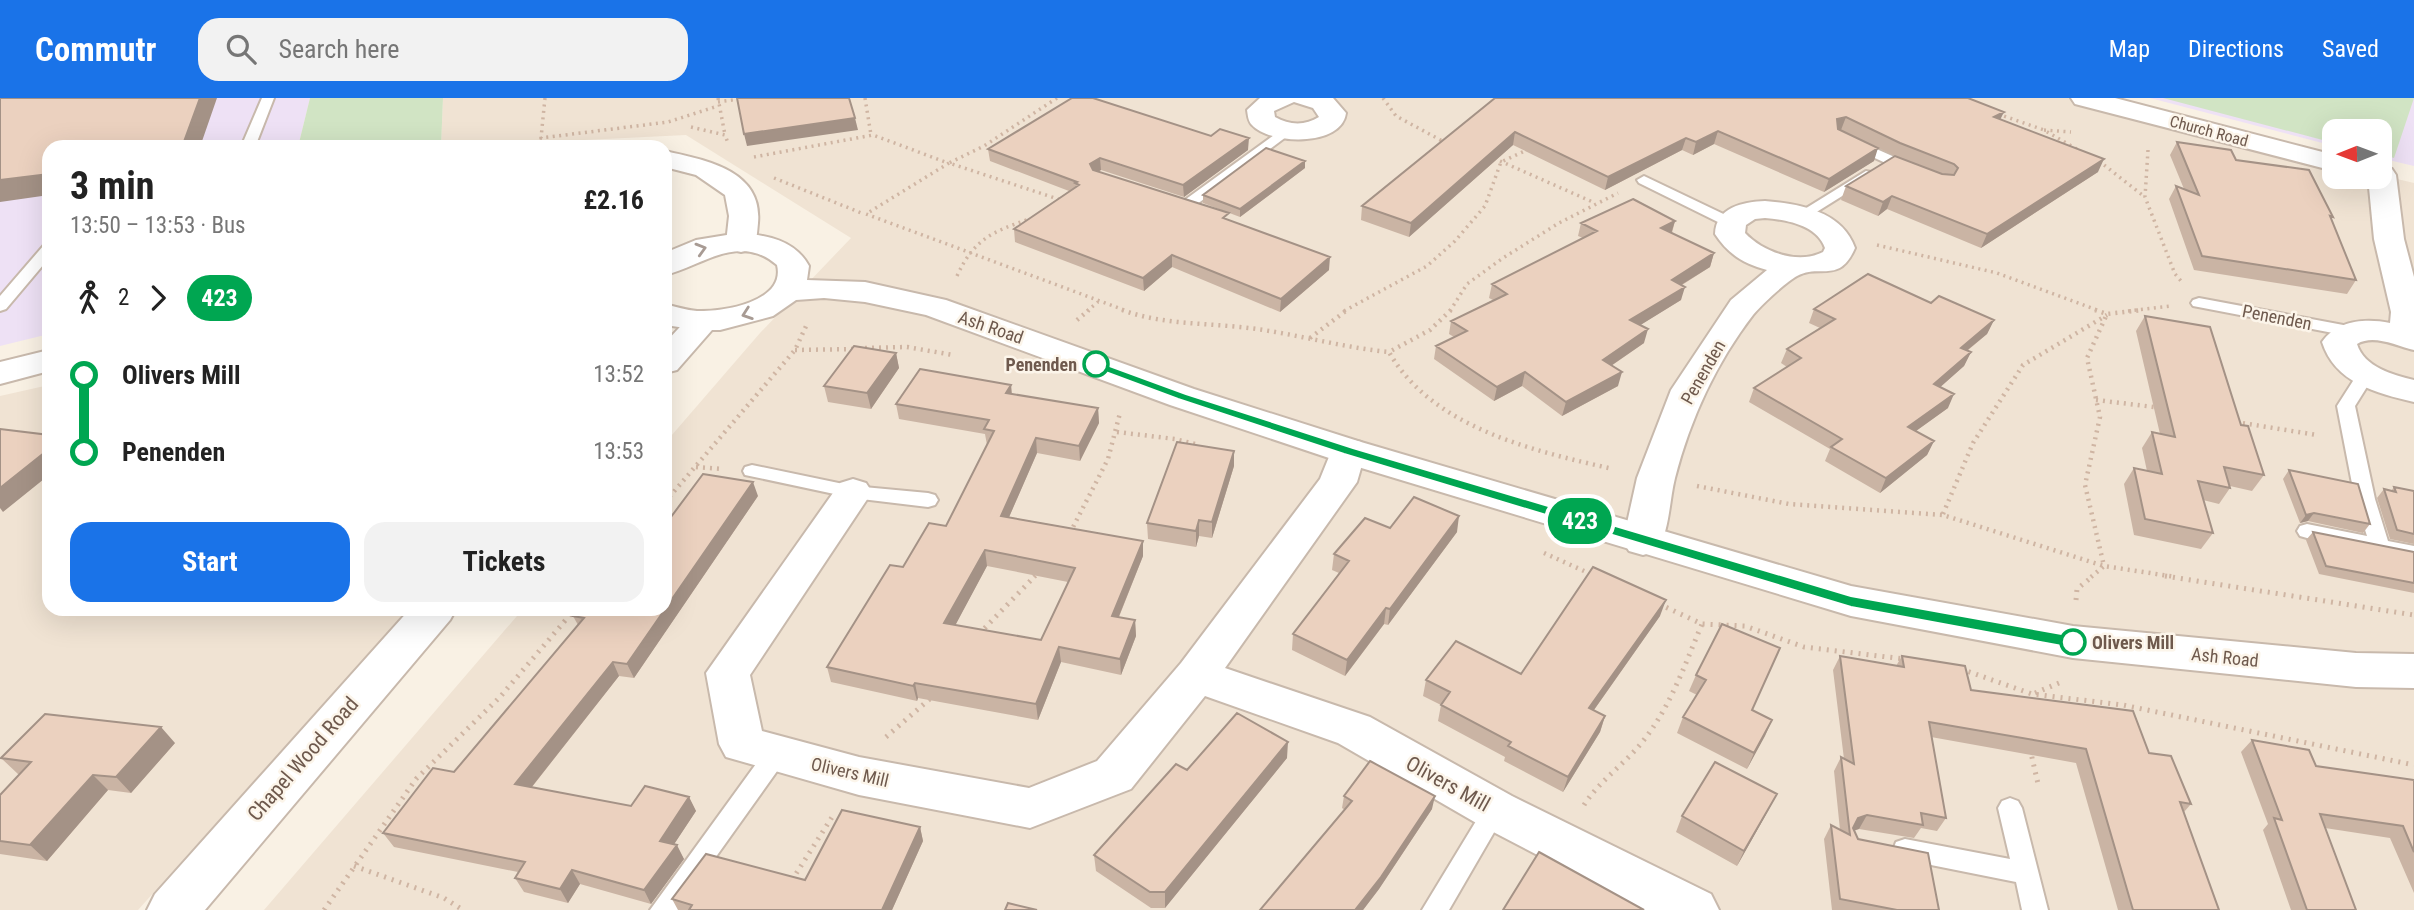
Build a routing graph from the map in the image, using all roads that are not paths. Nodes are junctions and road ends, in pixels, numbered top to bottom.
1 (268, 98) edge
2 (1283, 98) edge
3 (1304, 98) edge
4 (1313, 98) edge
5 (2084, 98) edge
6 (1285, 131) junction
7 (1840, 136) edge
8 (251, 140) edge
9 (2322, 160) edge
10 (672, 161) edge
11 (1889, 161) junction
12 (1921, 173) edge
13 (2392, 178) edge
14 (1644, 180) edge
15 (2414, 183) edge
16 (2383, 189) edge
17 (1209, 213) edge
18 (1802, 215) junction
19 (1731, 223) junction
20 (741, 243) junction
21 (42, 256) edge
22 (672, 262) edge
23 (1790, 266) junction
24 (786, 291) junction
25 (2199, 303) road end
26 (0, 306) edge
27 (672, 318) edge
28 (703, 322) junction
29 (2354, 332) junction
30 (2409, 338) edge
31 (672, 355) edge
32 (42, 362) edge
33 (0, 373) edge
34 (2366, 374) junction
35 (2414, 391) edge
36 (1348, 451) junction
37 (752, 471) dead end
38 (853, 492) junction
39 (928, 500) dead end
40 (2307, 531) dead end
41 (1643, 541) junction
42 (2379, 544) junction
43 (2414, 553) edge
44 (429, 616) edge
45 (2414, 671) edge
46 (1196, 675) junction
47 (778, 753) junction
48 (2010, 807) road end
49 (1495, 810) junction
50 (1886, 846) edge
51 (2028, 873) junction
52 (173, 910) edge
53 (663, 910) edge
54 (1435, 910) edge
55 (1692, 910) edge
56 (2035, 910) edge

1 - 8 lane
2 - 6 street
3 - 4 street
4 - 6 street
5 - 9 street, Church Road
6 - 17 lane
7 - 11 lane
10 - 20 street
11 - 12 lane
11 - 18 lane
13 - 15 street
14 - 19 lane
16 - 30 street, Penenden
18 - 19 street
18 - 23 street
19 - 23 street
22 -> 20 street
20 - 24 street
21 - 26 lane
23 - 41 street, Penenden
24 -> 28 street, Ash Road
24 - 36 street, Ash Road
25 - 29 lane, Penenden
27 - 28 street, Ash Road
28 - 31 street
29 - 30 street, Penenden
29 - 34 street
32 - 33 street
34 - 35 street
34 - 42 lane
36 - 41 street, Ash Road
36 - 46 street, Olivers Mill
37 - 38 lane
38 - 39 lane
38 - 47 street, Olivers Mill
40 - 42 lane
41 - 45 street, Ash Road
42 - 43 lane
44 - 52 street, Chapel Wood Road
46 - 47 street, Olivers Mill
46 - 49 street, Olivers Mill
47 - 53 lane
48 - 51 lane
49 - 54 lane
49 - 55 street, Olivers Mill
50 - 51 lane
51 - 56 lane

